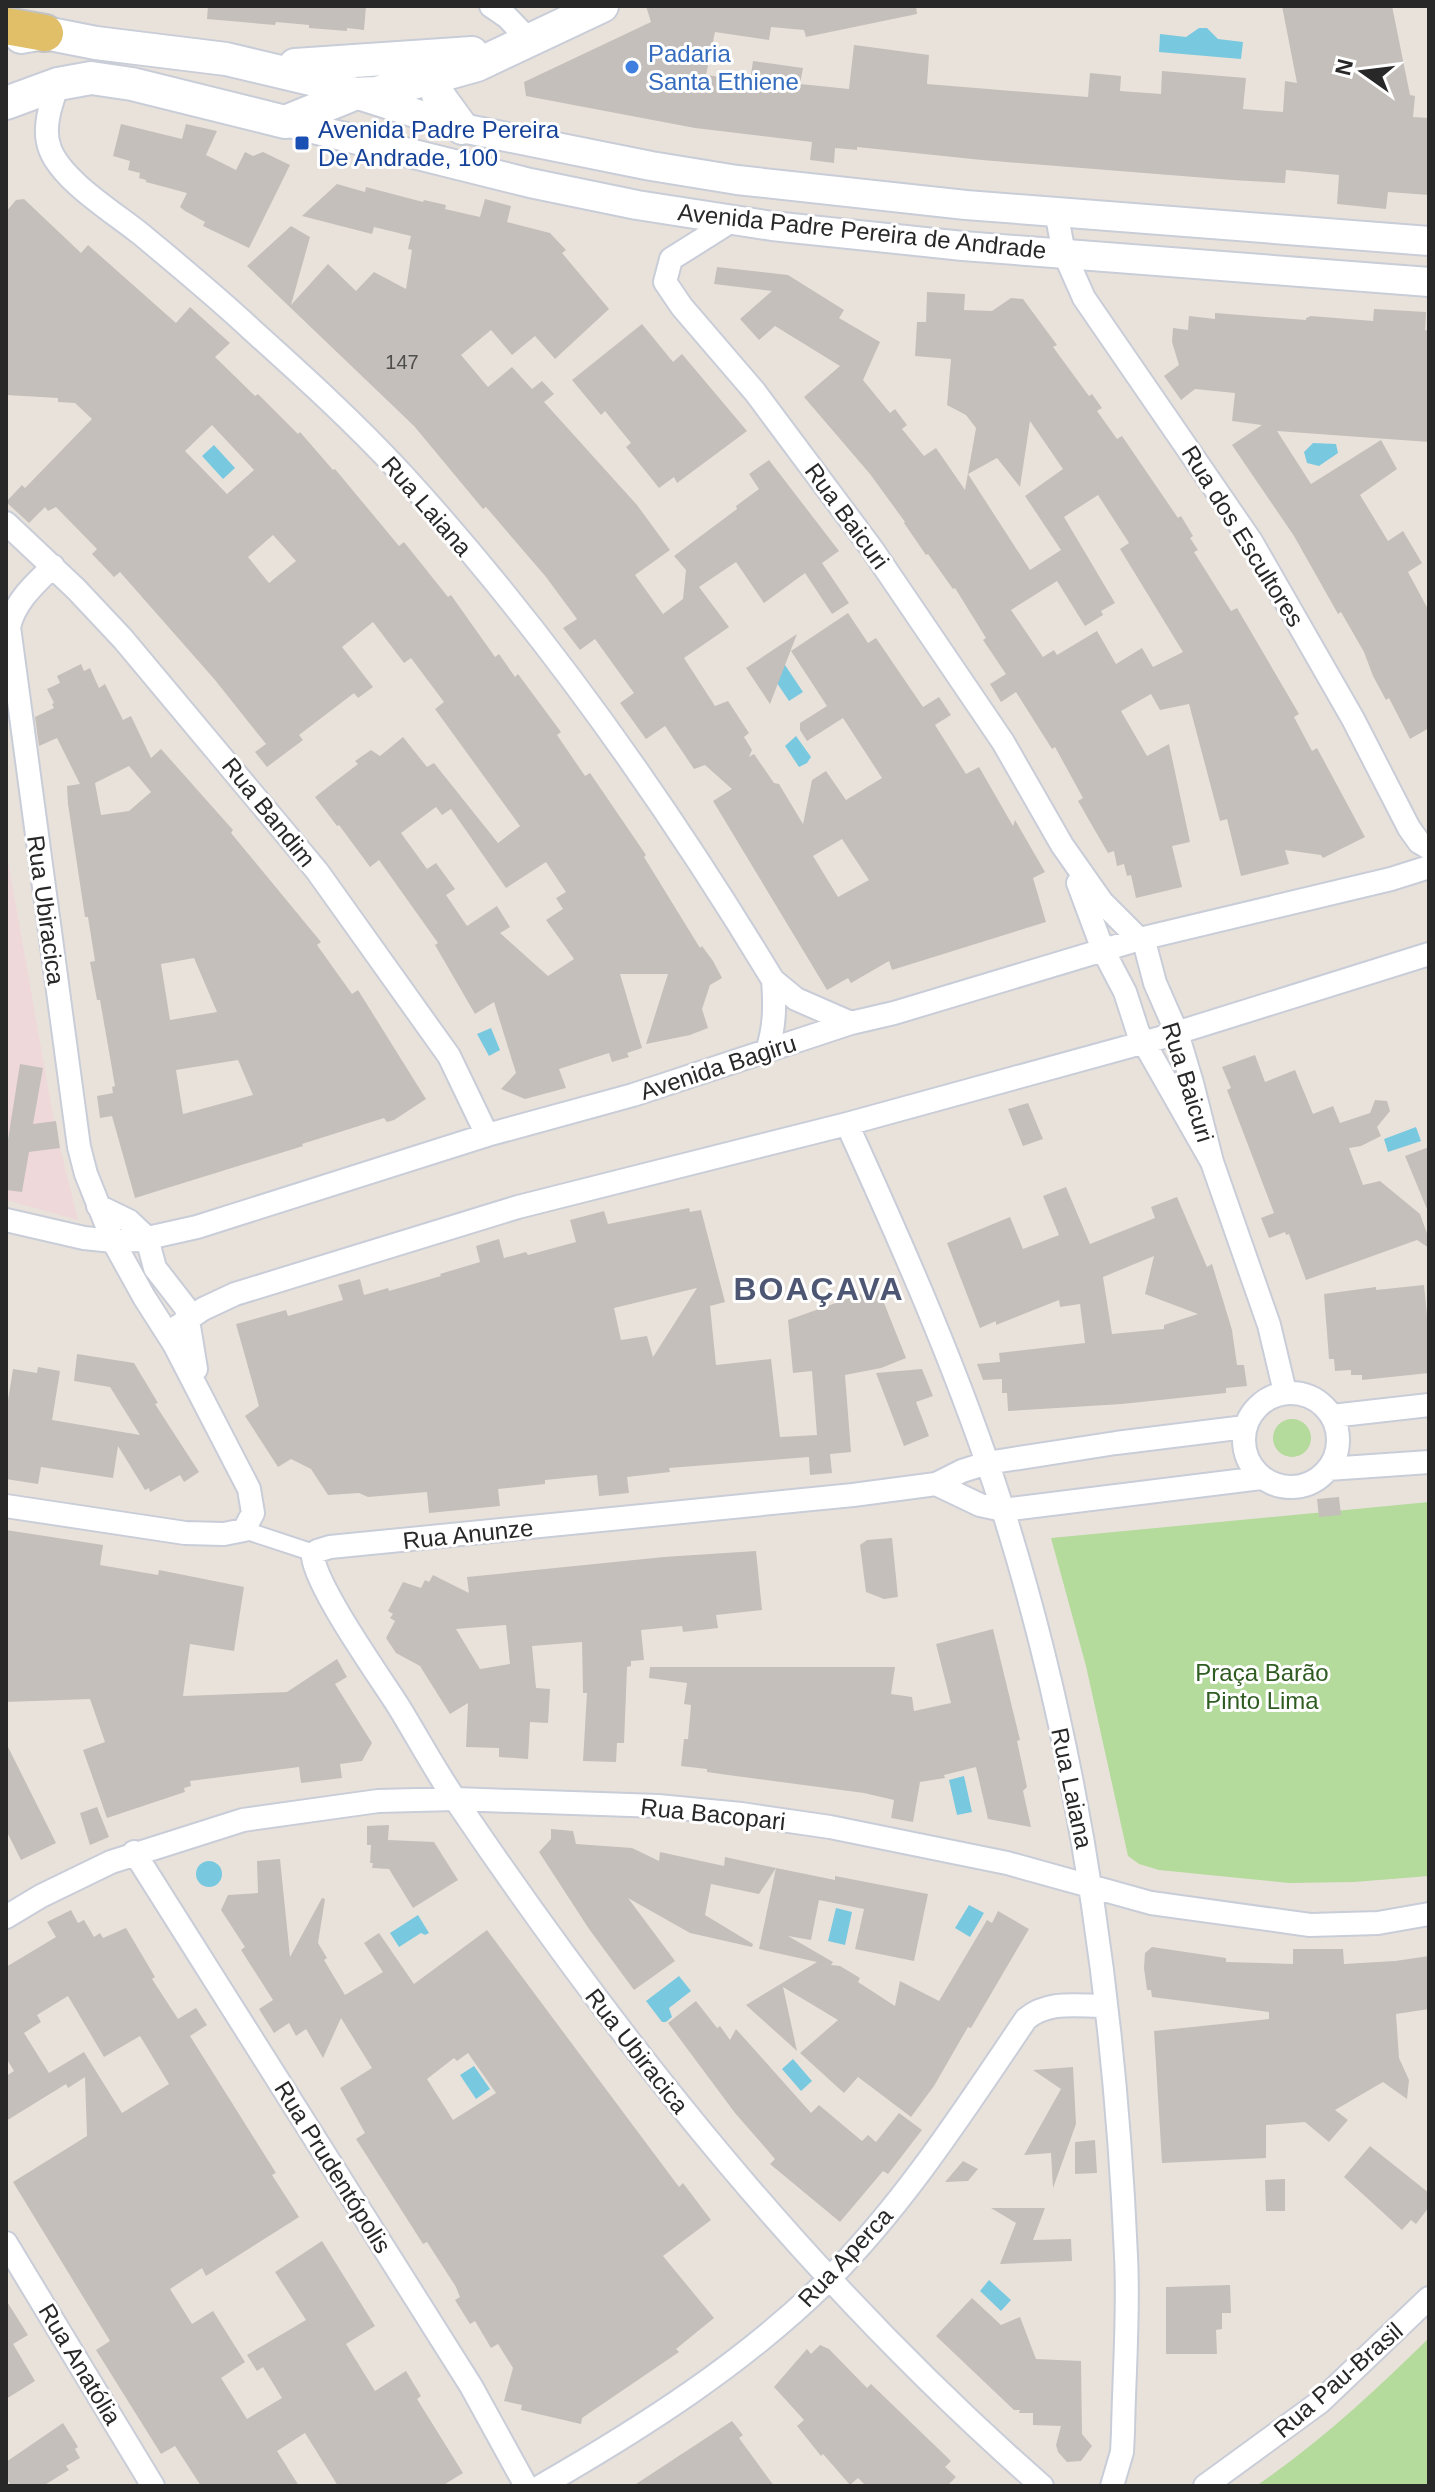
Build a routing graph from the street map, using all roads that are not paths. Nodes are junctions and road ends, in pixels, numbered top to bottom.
1 (491, 6) edge
2 (602, 6) edge
3 (6, 26) edge
4 (45, 33) junction
5 (6, 39) edge
6 (517, 46) junction
7 (268, 67) junction
8 (435, 78) junction
9 (58, 84) junction
10 (354, 94) junction
11 (187, 97) junction
12 (6, 103) edge
13 (285, 122) junction
14 (462, 128) junction
15 (517, 139) junction
16 (551, 146) junction
17 (507, 177) junction
18 (545, 186) junction
19 (966, 205) junction
20 (1010, 209) junction
21 (1056, 212) junction
22 (733, 220) junction
23 (1429, 241) edge
24 (963, 246) junction
25 (1005, 248) junction
26 (1064, 253) junction
27 (1429, 282) edge
28 (6, 523) edge
29 (53, 566) junction
30 (9, 609) edge
31 (1409, 828) junction
32 (1062, 845) junction
33 (1429, 848) edge
34 (1429, 867) edge
35 (1396, 877) junction
36 (1140, 939) junction
37 (1103, 950) junction
38 (1429, 954) edge
39 (773, 980) junction
40 (851, 1023) junction
41 (1177, 1033) junction
42 (1144, 1042) junction
43 (767, 1051) junction
44 (847, 1124) junction
45 (487, 1135) junction
46 (1212, 1162) junction
47 (98, 1206) junction
48 (6, 1220) edge
49 (147, 1238) junction
50 (113, 1241) junction
51 (187, 1319) junction
52 (168, 1333) junction
53 (1285, 1392) junction
54 (202, 1396) junction
55 (1429, 1405) edge
56 (1332, 1416) junction
57 (1245, 1427) junction
58 (1429, 1462) edge
59 (987, 1463) junction
60 (1328, 1469) junction
61 (1261, 1478) junction
62 (936, 1484) junction
63 (6, 1506) edge
64 (1003, 1510) junction
65 (244, 1530) junction
66 (314, 1553) junction
67 (455, 1799) junction
68 (134, 1852) junction
69 (1091, 1885) junction
70 (1429, 1914) edge
71 (6, 1917) edge
72 (1105, 2006) junction
73 (6, 2243) edge
74 (829, 2279) junction
75 (1429, 2298) edge
76 (153, 2486) edge
77 (526, 2486) edge
78 (541, 2486) edge
79 (1042, 2486) edge
80 (1112, 2486) edge
81 (1205, 2486) edge

1 - 6 street
2 - 6 main road
3 - 4 main road
4 - 5 main road, Avenida Padre Pereira de Andrade
4 - 7 main road, Avenida Padre Pereira de Andrade
6 - 7 main road
6 - 8 main road
7 - 10 main road, Avenida Padre Pereira de Andrade
7 - 11 main road
8 - 10 main road
8 - 14 main road
9 - 11 main road, Avenida Padre Pereira de Andrade
9 - 12 main road, Avenida Padre Pereira de Andrade
9 - 39 street, Rua Laiana
10 - 13 main road
10 - 14 street, Avenida Padre Pereira de Andrade
11 - 13 main road, Avenida Padre Pereira de Andrade
13 - 17 street, Avenida Padre Pereira de Andrade
14 - 15 street, Avenida Padre Pereira de Andrade
15 - 16 street, Avenida Padre Pereira de Andrade
15 - 17 street
16 - 18 street
16 - 19 street, Avenida Padre Pereira de Andrade
17 - 18 street, Avenida Padre Pereira de Andrade
18 - 22 street, Avenida Padre Pereira de Andrade
19 - 20 street, Avenida Padre Pereira de Andrade
19 - 24 street
20 - 21 street, Avenida Padre Pereira de Andrade
20 - 25 street
21 - 23 street, Avenida Padre Pereira de Andrade
21 - 26 street, Avenida Padre Pereira de Andrade
22 - 24 street, Avenida Padre Pereira de Andrade
22 - 32 street, Rua Baicuri
24 - 25 street, Avenida Padre Pereira de Andrade
25 - 26 street, Avenida Padre Pereira de Andrade
26 - 27 street, Avenida Padre Pereira de Andrade
26 - 31 street, Rua dos Escultores
28 - 29 street, Rua Bandim
29 - 30 street, Rua Ubiracica
29 - 45 street, Rua Bandim
30 - 47 street, Rua Ubiracica
31 - 33 street, Rua dos Escultores
31 - 35 street
32 - 36 street, Rua Baicuri
32 - 37 street, Rua Baicuri
34 - 35 street, Avenida Bagiru
35 - 36 street, Avenida Bagiru
36 - 37 street, Avenida Bagiru
36 - 41 street, Rua Baicuri
37 - 40 street, Avenida Bagiru
37 - 42 street, Rua Baicuri
38 - 41 street
39 - 40 street, Rua Laiana
39 - 43 street
40 - 43 street, Avenida Bagiru
41 - 42 street
41 - 46 street, Rua Baicuri
42 - 44 street
42 - 46 street, Rua Baicuri
43 - 45 street, Avenida Bagiru
44 - 51 street
44 - 59 street, Rua Laiana
45 - 49 street, Avenida Bagiru
46 - 53 street, Rua Baicuri
47 - 49 street
47 - 50 street, Rua Ubiracica
48 - 50 street, Avenida Bagiru
49 - 50 street, Avenida Bagiru
49 - 51 street, Rua Ubiracica
50 - 52 street, Rua Ubiracica
51 - 52 street
51 - 54 street, Rua Ubiracica
52 - 54 street, Rua Ubiracica
53 - 56 street
53 - 57 street
54 - 65 street, Rua Ubiracica
55 - 56 street
56 - 60 street
57 - 59 street
57 - 61 street
58 - 60 street
59 - 62 street, Rua Anunze
59 - 64 street, Rua Laiana
60 - 61 street
61 - 64 street
62 - 64 street
62 - 66 street, Rua Anunze
63 - 65 street
64 - 69 street, Rua Laiana
65 - 66 street
66 - 67 street, Rua Ubiracica
67 - 68 street, Rua Bacopari
67 - 69 street, Rua Bacopari
67 - 74 street, Rua Ubiracica
68 - 71 street, Rua Bacopari
68 - 77 street, Rua Prudentópolis
69 - 70 street, Rua Bacopari
69 - 72 street, Rua Laiana
72 - 74 street, Rua Aperca
72 - 80 street, Rua Laiana
73 - 76 street, Rua Anatólia
74 - 78 street, Rua Aperca
74 - 79 street, Rua Ubiracica
75 - 81 street, Rua Pau-Brasil

